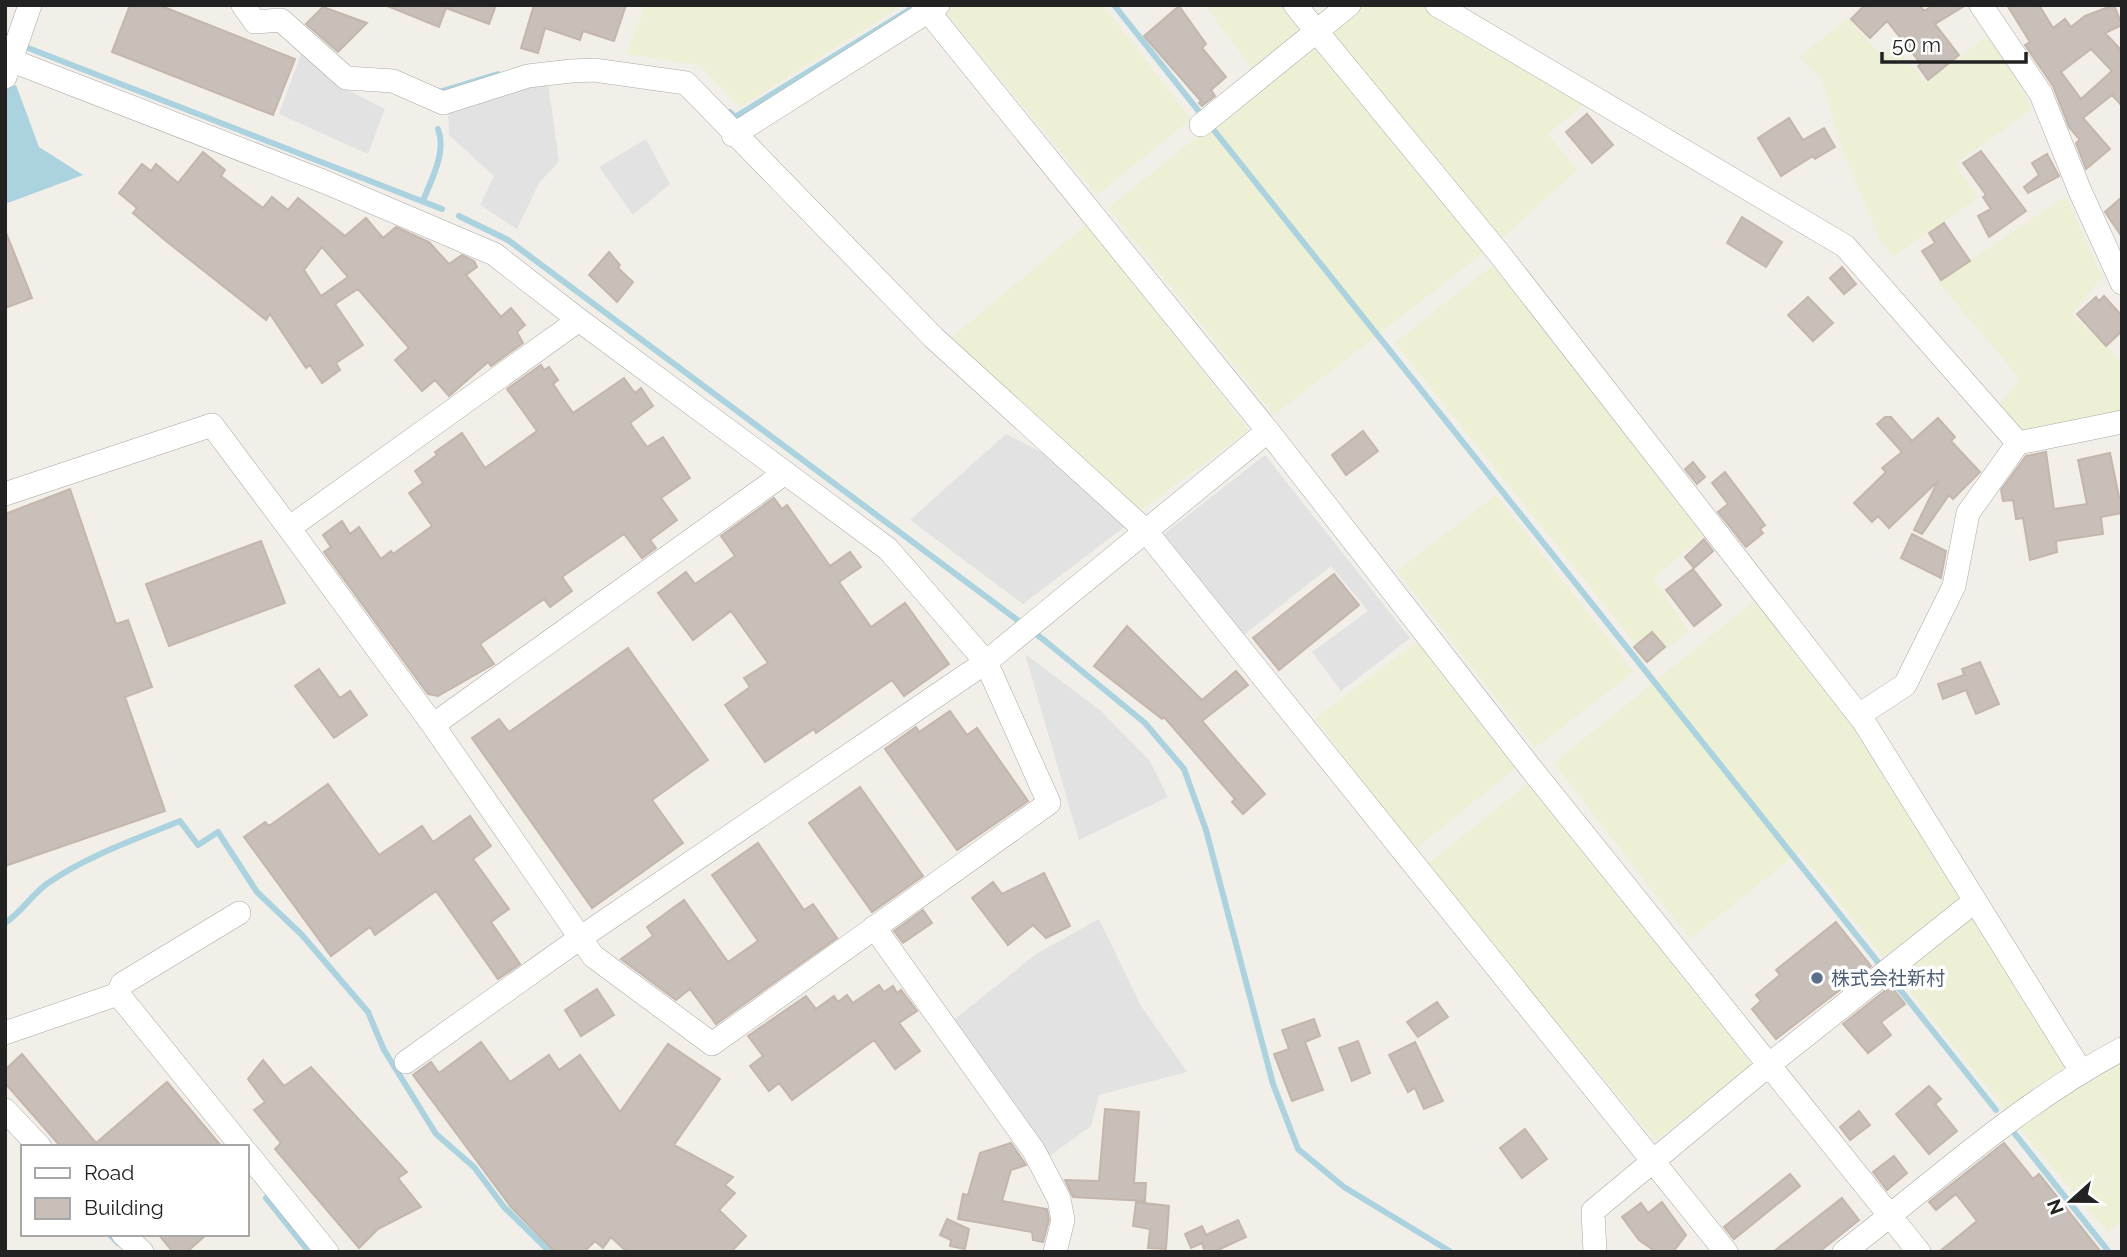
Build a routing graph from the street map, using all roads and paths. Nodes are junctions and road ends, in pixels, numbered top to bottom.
1 (30, 5) edge
2 (243, 5) edge
3 (1295, 5) edge
4 (1349, 5) edge
5 (1437, 5) edge
6 (1982, 5) edge
7 (930, 7) edge
8 (1318, 30) junction
9 (11, 57) edge
10 (1205, 122) dead end
11 (733, 135) junction
12 (2122, 284) edge
13 (579, 320) junction
14 (2122, 422) edge
15 (1268, 431) junction
16 (2018, 443) junction
17 (785, 473) junction
18 (5, 494) edge
19 (289, 528) junction
20 (1144, 530) junction
21 (986, 662) junction
22 (1859, 715) junction
23 (433, 725) junction
24 (1975, 901) junction
25 (239, 913) dead end
26 (874, 928) junction
27 (580, 938) junction
28 (118, 994) junction
29 (5, 1033) edge
30 (2122, 1049) edge
31 (406, 1062) dead end
32 (1770, 1064) junction
33 (2081, 1071) junction
34 (5, 1110) edge
35 (38, 1145) edge
36 (240, 1145) edge
37 (248, 1154) edge
38 (1652, 1163) junction
39 (1891, 1216) junction
40 (125, 1236) edge
41 (142, 1252) edge
42 (327, 1252) edge
43 (1055, 1252) edge
44 (1595, 1252) edge
45 (1726, 1252) edge
46 (1844, 1252) edge
47 (1919, 1252) edge

1 - 9 street
2 - 11 street
3 - 8 street
4 - 8 street
5 - 16 street
6 - 12 street
7 - 11 street
7 - 15 street
8 - 10 street
8 - 22 street
9 - 13 street
11 - 20 street
13 - 17 street
13 - 19 street
14 - 16 street
15 - 20 street
15 - 32 street
16 - 22 street
17 - 21 street
17 - 23 street
18 - 19 street
19 - 23 street
20 - 21 street
20 - 38 street
21 - 26 street
21 - 27 street
22 - 24 street
23 - 27 street
24 - 32 street
24 - 33 street
25 - 28 street
26 - 27 street
26 - 43 street
27 - 31 street
28 - 29 street
28 - 36 street
30 - 33 street
32 - 38 street
32 - 39 street
33 - 39 street
34 - 35 street
37 - 42 street
38 - 44 street
38 - 45 street
39 - 46 street
39 - 47 street
40 - 41 street

